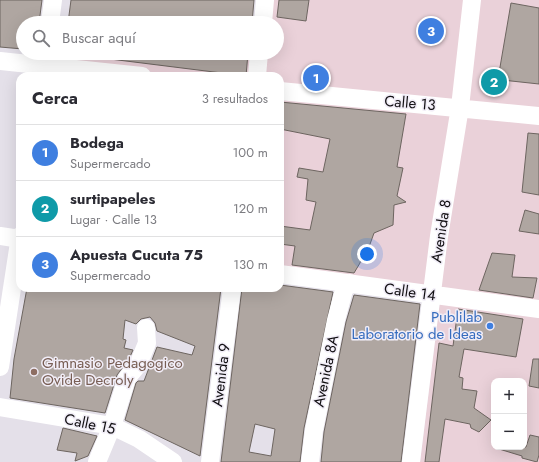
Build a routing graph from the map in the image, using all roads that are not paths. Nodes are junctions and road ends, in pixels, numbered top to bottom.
1 (53, 0) edge
2 (265, 0) edge
3 (472, 0) edge
4 (51, 16) edge
5 (264, 16) edge
6 (258, 60) edge
7 (0, 61) edge
8 (45, 65) edge
9 (107, 72) edge
10 (257, 72) edge
11 (284, 91) edge
12 (460, 107) junction
13 (539, 116) edge
14 (0, 236) edge
15 (16, 238) edge
16 (16, 264) edge
17 (284, 275) edge
18 (350, 284) junction
19 (231, 292) edge
20 (432, 295) junction
21 (539, 309) edge
22 (146, 328) dead end
23 (0, 367) edge
24 (0, 407) edge
25 (112, 426) junction
26 (96, 462) edge
27 (173, 462) edge
28 (210, 462) edge
29 (310, 462) edge
30 (411, 462) edge

1 - 4 street
2 - 5 street
3 - 12 street, Avenida 8
6 - 10 street
7 - 8 street
8 - 9 street
11 - 12 street, Calle 13
12 - 13 street, Calle 13
12 - 20 street, Avenida 8
14 - 15 street
16 - 23 street
17 - 18 street, Calle 14
18 - 20 street, Calle 14
18 - 29 street, Avenida 8A
19 - 28 street, Avenida 9
20 - 21 street, Calle 14
20 - 30 street, Avenida 8
22 - 25 street
24 - 25 street, Calle 15
25 - 26 street
25 - 27 street, Calle 15

